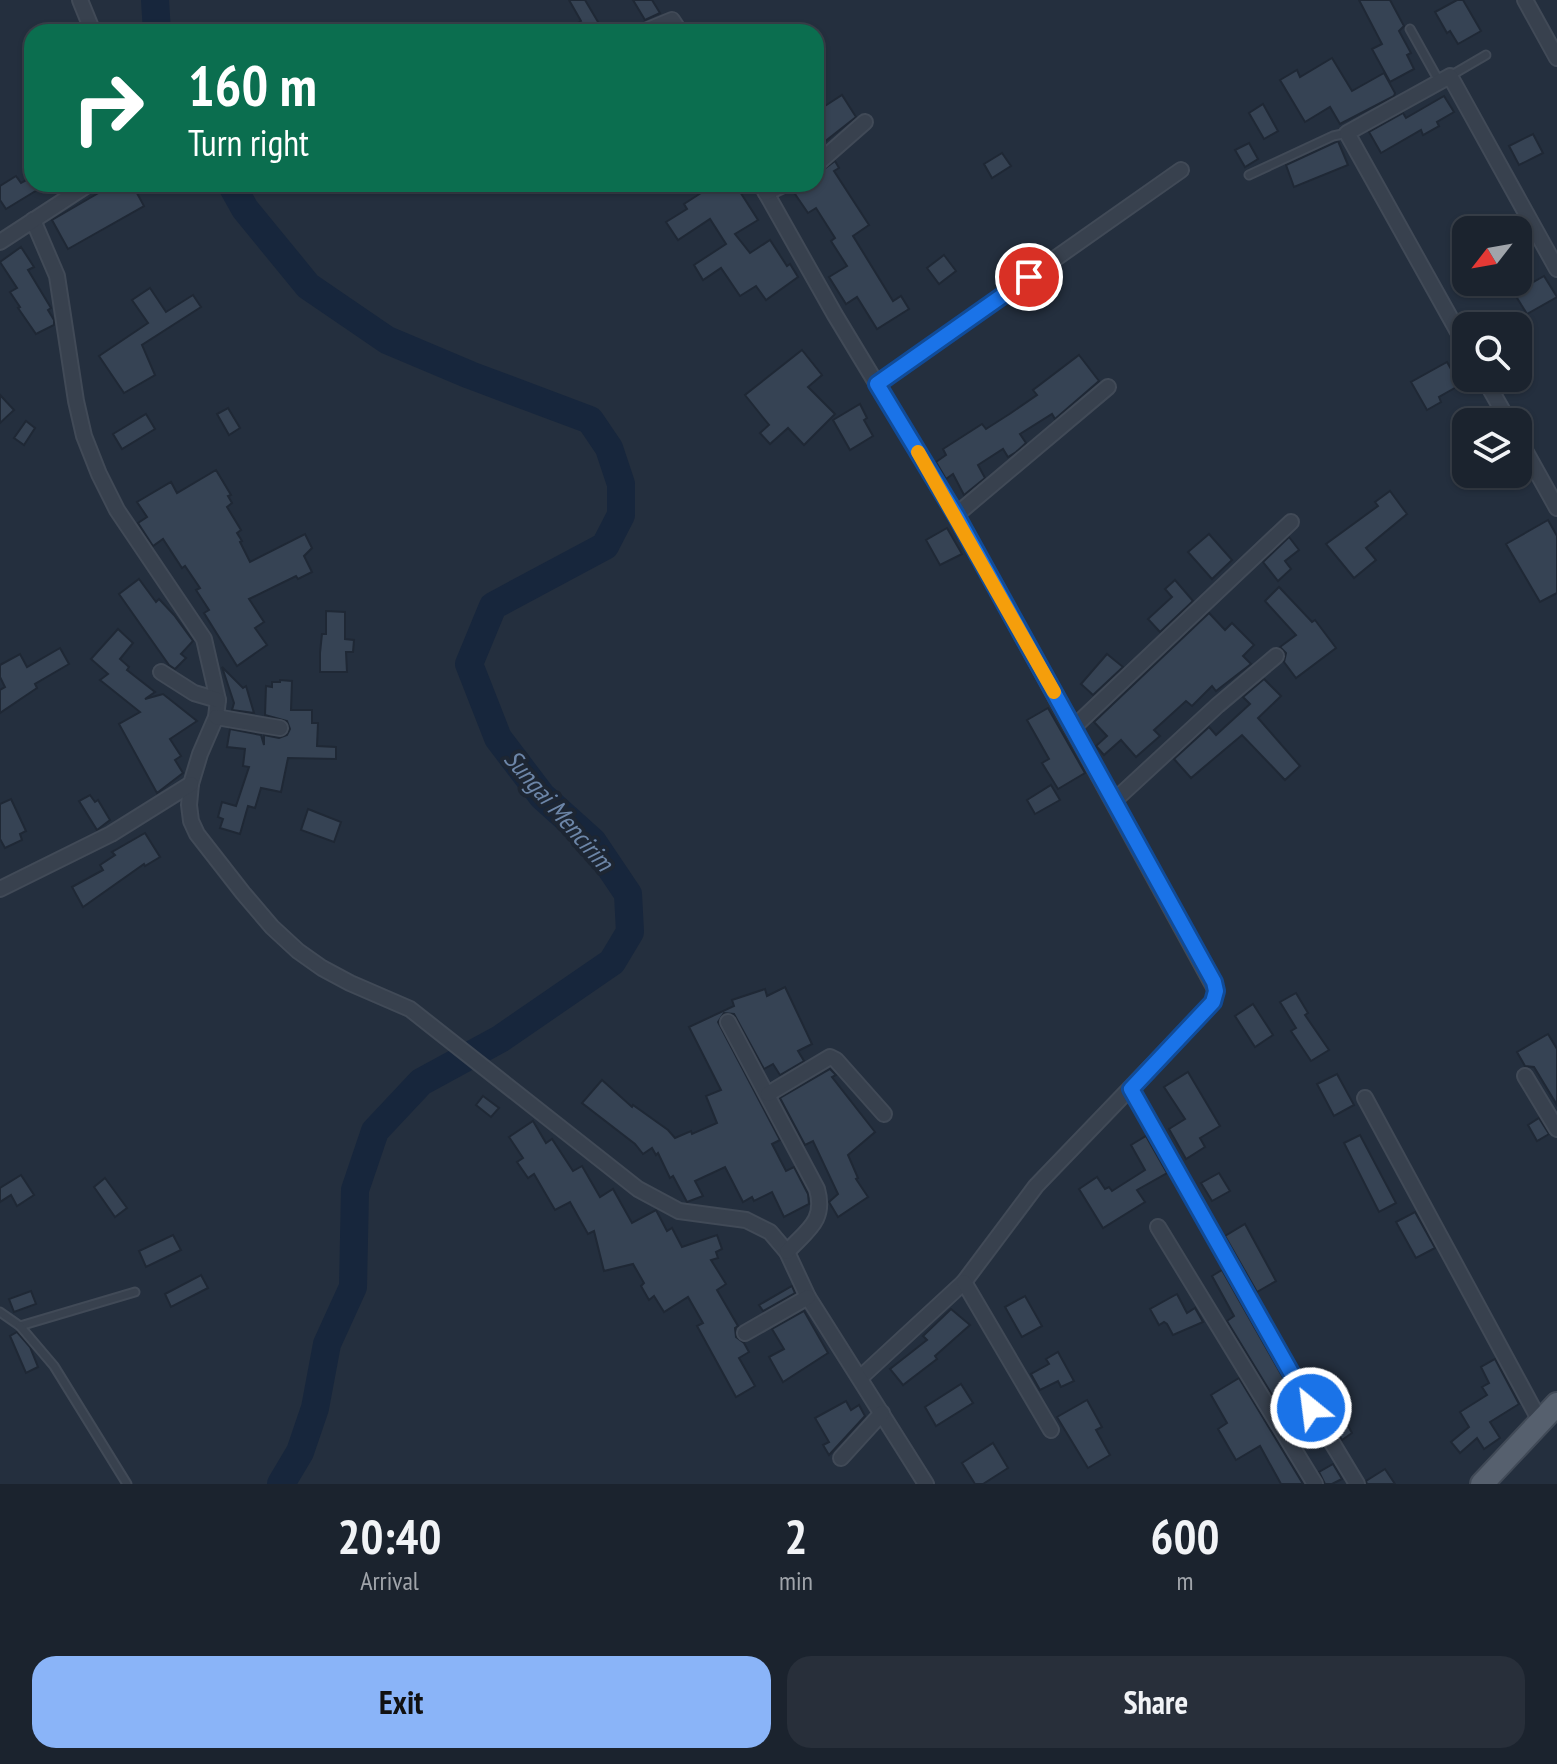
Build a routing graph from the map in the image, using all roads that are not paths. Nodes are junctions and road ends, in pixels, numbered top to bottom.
1 (80, 0) edge
2 (1525, 0) edge
3 (90, 24) edge
4 (1410, 29) dead end
5 (1486, 55) dead end
6 (1557, 58) edge
7 (1444, 78) junction
8 (865, 122) dead end
9 (1347, 133) junction
10 (824, 158) edge
11 (1181, 170) dead end
12 (1249, 175) dead end
13 (77, 192) edge
14 (766, 192) edge
15 (33, 220) junction
16 (0, 242) edge
17 (1557, 269) edge
18 (1452, 321) edge
19 (877, 384) junction
20 (1108, 387) dead end
21 (1532, 463) edge
22 (1557, 508) edge
23 (956, 515) junction
24 (1291, 522) dead end
25 (1276, 656) dead end
26 (161, 672) dead end
27 (218, 700) junction
28 (216, 717) junction
29 (1074, 727) junction
30 (280, 728) dead end
31 (191, 784) junction
32 (1114, 801) junction
33 (0, 889) edge
34 (728, 1022) dead end
35 (1525, 1076) dead end
36 (1131, 1089) junction
37 (768, 1094) junction
38 (1365, 1098) dead end
39 (884, 1114) dead end
40 (1557, 1129) edge
41 (1158, 1227) dead end
42 (787, 1252) junction
43 (964, 1282) junction
44 (135, 1292) dead end
45 (808, 1297) junction
46 (0, 1312) edge
47 (20, 1326) junction
48 (745, 1333) dead end
49 (860, 1378) junction
50 (1557, 1404) edge
51 (882, 1413) junction
52 (1540, 1421) junction
53 (1051, 1430) dead end
54 (841, 1458) dead end
55 (127, 1484) edge
56 (926, 1484) edge
57 (1315, 1484) edge
58 (1357, 1484) edge
59 (1482, 1484) edge

1 - 3 street
2 - 6 street
4 - 7 lane
5 - 7 lane
7 - 9 street
7 - 17 street
8 - 10 street
9 - 12 lane
9 - 18 street
11 - 19 street
13 - 15 street
14 - 19 street
15 - 16 street
15 - 27 street
19 - 23 street
20 - 23 street
21 - 22 street
23 - 29 street
24 - 29 street
25 - 32 street
26 - 27 street
27 - 28 street
28 - 30 street
28 - 31 street
29 - 32 street
31 - 33 street
31 - 42 street
32 - 36 street
34 - 37 street
35 - 40 street
36 - 43 street
36 - 58 street
37 - 39 street
37 - 42 street
38 - 52 street
41 - 57 street
42 - 45 street
43 - 49 street
43 - 53 street
44 - 47 lane
45 - 48 street
45 - 49 street
46 - 47 lane
47 - 55 lane
49 - 51 street
50 - 52 main road
51 - 54 street
51 - 56 street
52 - 59 main road

